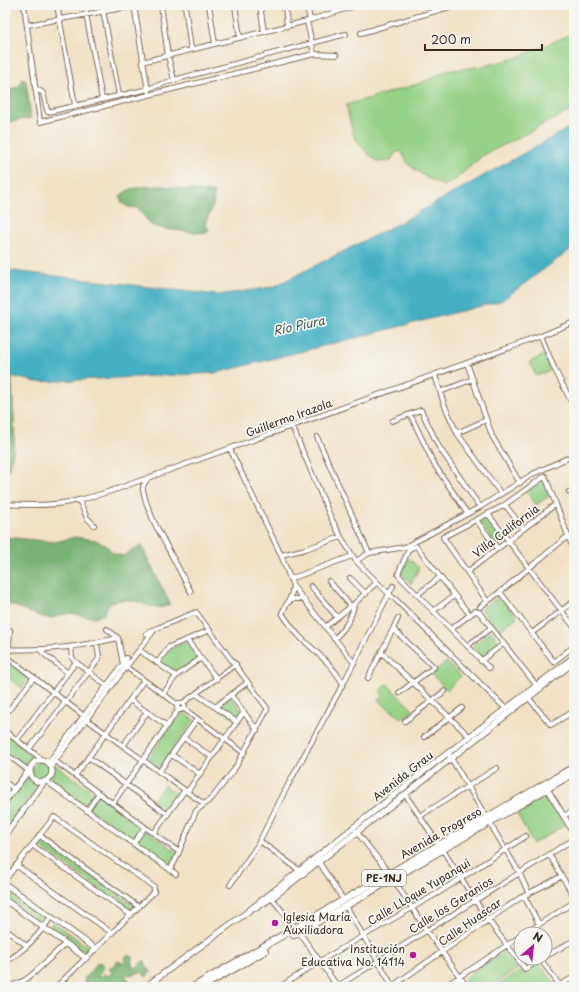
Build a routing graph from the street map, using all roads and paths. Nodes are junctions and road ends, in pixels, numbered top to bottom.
1 (24, 5) edge
2 (57, 5) edge
3 (102, 5) edge
4 (161, 5) edge
5 (185, 5) edge
6 (209, 5) edge
7 (235, 5) edge
8 (260, 5) edge
9 (284, 5) edge
10 (307, 5) edge
11 (358, 5) edge
12 (456, 5) edge
13 (134, 6) edge
14 (103, 12) junction
15 (86, 14) junction
16 (59, 19) junction
17 (308, 20) junction
18 (27, 25) junction
19 (287, 26) junction
20 (264, 32) junction
21 (361, 33) dead end
22 (346, 34) dead end
23 (240, 38) junction
24 (312, 43) junction
25 (214, 44) junction
26 (191, 50) junction
27 (314, 54) junction
28 (336, 55) dead end
29 (168, 56) junction
30 (142, 62) junction
31 (174, 80) junction
32 (35, 88) junction
33 (148, 89) junction
34 (119, 95) junction
35 (147, 96) junction
36 (102, 99) junction
37 (75, 105) junction
38 (573, 323) edge
39 (541, 336) junction
40 (467, 363) junction
41 (435, 375) junction
42 (473, 379) junction
43 (440, 392) junction
44 (574, 407) edge
45 (410, 414) junction
46 (392, 420) dead end
47 (486, 420) junction
48 (292, 426) junction
49 (457, 433) junction
50 (317, 437) dead end
51 (230, 449) junction
52 (574, 455) edge
53 (148, 478) junction
54 (520, 483) junction
55 (574, 490) edge
56 (569, 492) dead end
57 (501, 494) junction
58 (79, 500) junction
59 (5, 504) edge
60 (556, 504) junction
61 (505, 505) junction
62 (480, 508) junction
63 (467, 513) junction
64 (488, 514) junction
65 (476, 520) junction
66 (94, 525) dead end
67 (524, 529) junction
68 (568, 536) junction
69 (341, 537) junction
70 (508, 541) junction
71 (498, 549) junction
72 (574, 551) edge
73 (369, 553) junction
74 (281, 555) junction
75 (352, 556) junction
76 (356, 561) junction
77 (529, 568) junction
78 (468, 572) junction
79 (440, 577) junction
80 (350, 578) dead end
81 (290, 579) junction
82 (329, 581) dead end
83 (377, 582) junction
84 (293, 586) junction
85 (311, 586) dead end
86 (393, 586) dead end
87 (191, 592) dead end
88 (500, 592) junction
89 (366, 594) junction
90 (389, 594) junction
91 (417, 595) junction
92 (454, 596) junction
93 (303, 599) junction
94 (487, 601) junction
95 (574, 601) edge
96 (289, 602) junction
97 (353, 605) junction
98 (480, 607) dead end
99 (433, 611) junction
100 (561, 611) junction
101 (470, 615) junction
102 (337, 617) junction
103 (398, 618) dead end
104 (325, 627) junction
105 (574, 627) edge
106 (491, 628) junction
107 (107, 629) dead end
108 (155, 629) junction
109 (393, 629) junction
110 (450, 629) junction
111 (10, 630) dead end
112 (210, 630) junction
113 (146, 634) dead end
114 (532, 634) junction
115 (118, 638) junction
116 (334, 639) junction
117 (187, 640) junction
118 (97, 643) junction
119 (503, 644) junction
120 (467, 646) junction
121 (574, 646) edge
122 (71, 647) junction
123 (7, 649) edge
124 (40, 650) junction
125 (139, 650) junction
126 (381, 652) junction
127 (574, 657) edge
128 (8, 658) junction
129 (126, 658) dead end
130 (201, 658) junction
131 (481, 661) junction
132 (76, 662) junction
133 (574, 662) edge
134 (157, 663) junction
135 (354, 663) junction
136 (236, 664) junction
137 (126, 667) junction
138 (489, 668) dead end
139 (5, 671) edge
140 (89, 672) junction
141 (68, 673) junction
142 (176, 676) junction
143 (34, 677) junction
144 (368, 678) dead end
145 (217, 679) junction
146 (144, 680) junction
147 (248, 682) junction
148 (413, 682) junction
149 (343, 684) junction
150 (107, 686) junction
151 (537, 686) junction
152 (445, 691) dead end
153 (53, 692) junction
154 (399, 693) dead end
155 (164, 694) junction
156 (196, 694) junction
157 (231, 695) junction
158 (527, 696) junction
159 (130, 700) junction
160 (66, 701) junction
161 (431, 701) junction
162 (177, 704) junction
163 (183, 704) junction
164 (215, 707) junction
165 (462, 708) dead end
166 (184, 709) junction
167 (506, 709) junction
168 (178, 710) junction
169 (574, 711) edge
170 (147, 712) junction
171 (244, 712) junction
172 (5, 715) edge
173 (85, 717) junction
174 (449, 718) junction
175 (197, 719) junction
176 (406, 721) dead end
177 (236, 722) junction
178 (167, 726) junction
179 (257, 730) junction
180 (5, 731) edge
181 (105, 733) junction
182 (424, 737) dead end
183 (470, 737) junction
184 (184, 738) junction
185 (224, 739) junction
186 (17, 740) junction
187 (123, 746) junction
188 (29, 749) junction
189 (5, 753) edge
190 (244, 753) junction
191 (172, 755) junction
192 (450, 755) junction
193 (88, 757) junction
194 (212, 757) junction
195 (41, 760) junction
196 (143, 760) junction
197 (54, 761) junction
198 (49, 764) junction
199 (574, 767) edge
200 (497, 768) dead end
201 (29, 770) junction
202 (159, 772) junction
203 (574, 773) edge
204 (200, 774) junction
205 (75, 776) junction
206 (5, 782) edge
207 (45, 782) junction
208 (126, 784) junction
209 (469, 786) junction
210 (546, 786) junction
211 (14, 789) junction
212 (186, 791) junction
213 (99, 793) junction
214 (405, 794) junction
215 (5, 802) edge
216 (113, 803) junction
217 (204, 804) junction
218 (574, 810) edge
219 (87, 811) junction
220 (168, 814) junction
221 (420, 816) junction
222 (564, 816) junction
223 (488, 819) junction
224 (145, 827) junction
225 (355, 830) junction
226 (154, 833) junction
227 (574, 833) edge
228 (5, 835) edge
229 (39, 835) junction
230 (526, 836) dead end
231 (574, 839) edge
232 (260, 841) junction
233 (133, 844) junction
234 (32, 845) junction
235 (440, 847) junction
236 (506, 849) junction
237 (179, 852) junction
238 (549, 854) junction
239 (318, 859) junction
240 (16, 865) junction
241 (170, 870) junction
242 (299, 870) junction
243 (520, 872) junction
244 (176, 874) dead end
245 (391, 876) junction
246 (562, 876) junction
247 (460, 879) junction
248 (5, 880) edge
249 (5, 884) edge
250 (230, 885) dead end
251 (526, 895) junction
252 (270, 896) junction
253 (574, 896) edge
254 (5, 900) edge
255 (474, 900) junction
256 (574, 902) edge
257 (345, 903) junction
258 (139, 907) junction
259 (412, 908) junction
260 (131, 915) junction
261 (51, 917) junction
262 (488, 920) junction
263 (539, 924) junction
264 (536, 926) edge
265 (44, 928) junction
266 (5, 929) edge
267 (297, 930) junction
268 (427, 931) junction
269 (112, 933) junction
270 (362, 936) junction
271 (574, 940) edge
272 (513, 941) edge
273 (66, 943) junction
274 (27, 946) junction
275 (506, 946) junction
276 (96, 949) junction
277 (442, 952) junction
278 (553, 953) edge
279 (513, 955) edge
280 (86, 958) junction
281 (377, 960) junction
282 (320, 961) junction
283 (5, 962) edge
284 (522, 966) edge
285 (531, 966) edge
286 (549, 966) edge
287 (460, 976) junction
288 (574, 977) edge
289 (5, 978) edge
290 (337, 985) edge
291 (561, 986) edge
292 (9, 987) edge
293 (56, 987) edge
294 (145, 987) edge
295 (193, 987) edge
296 (202, 987) edge
297 (280, 987) edge
298 (327, 987) edge
299 (392, 987) edge
300 (444, 987) edge
301 (467, 987) edge

1 - 18 street
2 - 16 street
3 - 14 street
4 - 29 street
5 - 26 street
6 - 25 street
7 - 23 street
8 - 20 street
9 - 19 street
10 - 17 street
11 - 17 street
12 - 21 street
13 - 14 street
13 - 30 street
14 - 15 street
14 - 34 street
15 - 16 street
15 - 36 street
16 - 18 street
16 - 37 street
17 - 19 street
17 - 24 street
18 - 32 street
19 - 20 street
20 - 23 street
22 - 24 street
23 - 25 street
24 - 27 street
24 - 31 street
25 - 26 street
26 - 29 street
27 - 28 street
27 - 35 street
29 - 30 street
29 - 31 street
30 - 33 street
31 - 33 street
32 - 35 street
32 - 37 street
33 - 34 street
33 - 35 street
34 - 36 street
36 - 37 street
38 - 39 street, Guillermo Irazola
39 - 40 street, Guillermo Irazola
39 - 44 street
40 - 41 street, Guillermo Irazola
40 - 42 street
41 - 43 street
41 - 48 street, Guillermo Irazola
42 - 43 street
42 - 47 street
43 - 49 street
45 - 46 street
45 - 62 street
45 - 63 street
47 - 49 street
47 - 54 street
48 - 51 street, Guillermo Irazola
48 - 69 street
49 - 57 street
50 - 73 street
51 - 53 street, Guillermo Irazola
51 - 74 street
52 - 54 street
53 - 58 street, Guillermo Irazola
53 - 87 street
54 - 57 street
55 - 56 street
57 - 62 street
58 - 59 street, Guillermo Irazola
58 - 66 street
60 - 61 street
60 - 67 street, Villa California
60 - 68 street
61 - 64 street
61 - 67 street
62 - 63 street
63 - 73 street
64 - 65 street
64 - 70 street
65 - 71 street
65 - 78 street
67 - 70 street, Villa California
68 - 72 street
68 - 77 street
69 - 74 street
69 - 75 street
70 - 71 street, Villa California
70 - 77 street
71 - 78 street, Villa California
73 - 76 street
74 - 81 street
75 - 76 street
75 - 81 street
76 - 83 street
77 - 88 street
77 - 100 street
78 - 94 street
79 - 91 street
79 - 91 street
79 - 92 street
80 - 89 street
81 - 84 street
82 - 97 street
83 - 89 street
83 - 90 street
84 - 93 street
84 - 96 street
85 - 102 street
86 - 90 street
88 - 94 street
88 - 114 street
89 - 97 street
90 - 135 street
90 - 167 street
91 - 99 street
92 - 99 street
92 - 101 street
93 - 96 street
93 - 104 street
94 - 98 street
95 - 100 street
96 - 149 street
97 - 102 street
97 - 116 street
99 - 110 street
100 - 105 street
100 - 114 street
101 - 106 street
101 - 110 street
102 - 104 street
103 - 109 street
104 - 116 street
106 - 119 street
106 - 120 street
107 - 115 street
108 - 112 street
108 - 113 street
108 - 125 street
109 - 126 street
109 - 148 street
110 - 120 street
111 - 123 street
112 - 117 street
112 - 136 street
114 - 121 street
115 - 118 street
115 - 150 street
116 - 135 street
117 - 130 street
117 - 134 street
118 - 122 street
118 - 140 street
119 - 131 street
119 - 151 street
120 - 131 street
122 - 124 street
122 - 132 street
123 - 124 street
123 - 128 street
124 - 141 street
125 - 134 street
125 - 137 street
126 - 144 street
126 - 148 street
127 - 151 street, Avenida Grau
128 - 139 street
128 - 143 street
129 - 137 street
130 - 142 street
130 - 145 street
131 - 138 street
132 - 140 street
132 - 141 street
133 - 158 street, Avenida Grau
134 - 142 street
135 - 149 street
136 - 145 street
136 - 147 street
137 - 146 street
137 - 173 street
140 - 150 street
140 - 160 street
141 - 153 street
142 - 155 street
143 - 153 street
143 - 172 street
145 - 156 street
146 - 155 street
146 - 159 street
147 - 157 street
147 - 179 street
148 - 154 street
148 - 161 street
149 - 232 street
150 - 173 street
151 - 158 street, Avenida Grau
152 - 161 street
153 - 160 street
153 - 186 street
155 - 162 street
156 - 163 street
156 - 164 street
157 - 164 street
157 - 171 street
158 - 167 street, Avenida Grau
158 - 169 street
158 - 192 street, Avenida Grau
159 - 170 street
159 - 181 street
160 - 173 street
160 - 188 street
161 - 174 street
161 - 176 street
162 - 163 street
162 - 168 street
163 - 166 street
164 - 177 street
165 - 174 street
166 - 168 street
166 - 175 street
167 - 183 street, Avenida Grau
168 - 178 street
170 - 178 street
170 - 187 street
171 - 177 street
171 - 179 street
173 - 181 street
173 - 197 street
173 - 198 street
174 - 182 street
174 - 183 street
175 - 184 street
175 - 185 street
177 - 185 street
178 - 196 street
179 - 190 street
180 - 186 street
181 - 187 street
181 - 193 street
183 - 192 street, Avenida Grau
184 - 191 street
184 - 194 street
185 - 190 street
185 - 194 street
186 - 188 street
187 - 196 street
188 - 195 street
189 - 201 street
190 - 217 street
191 - 202 street
191 - 204 street
192 - 209 street
192 - 214 street, Avenida Grau
192 - 225 street, Avenida Grau
193 - 205 street
193 - 208 street
194 - 204 street
195 - 198 street
195 - 201 street
196 - 202 street
196 - 208 street
197 - 198 street
197 - 205 street
198 - 207 street
199 - 210 main road, Avenida Progreso / PE-1NJ
200 - 209 street
201 - 207 street
201 - 211 street
202 - 212 street
203 - 210 main road, Avenida Progreso / PE-1NJ
204 - 212 street
205 - 213 street
206 - 211 street
207 - 219 street
207 - 228 street
208 - 216 street
208 - 220 street
209 - 221 street
209 - 223 street
210 - 222 street
210 - 223 main road, Avenida Progreso / PE-1NJ
211 - 215 street
212 - 217 street
212 - 220 street
213 - 216 street
213 - 219 street
214 - 221 street
214 - 225 street, Avenida Grau
216 - 224 street
217 - 237 street
218 - 222 street
219 - 233 street
220 - 226 street
221 - 235 street
222 - 227 street
223 - 235 main road, Avenida Progreso / PE-1NJ
223 - 236 street
224 - 226 street
224 - 233 street
225 - 239 street, Avenida Grau
225 - 245 street
226 - 237 street
229 - 234 street
229 - 258 street
229 - 258 street
230 - 236 street, Calle LLoque Yupanqui
231 - 238 street, Calle los Geranios
232 - 242 street
232 - 250 street
233 - 241 street
234 - 240 street
234 - 260 street
235 - 245 main road, Avenida Progreso / PE-1NJ
235 - 247 street
236 - 243 street
236 - 247 street, Calle LLoque Yupanqui
237 - 241 street
238 - 243 street, Calle los Geranios
238 - 246 street
239 - 242 street, Avenida Grau
239 - 252 street, Avenida Grau
239 - 257 street
240 - 248 street
240 - 269 street
241 - 244 street
242 - 252 street, Avenida Grau
243 - 251 street
243 - 255 street, Calle los Geranios
245 - 257 main road, Avenida Progreso / PE-1NJ
245 - 259 street
246 - 251 street, Calle Huascar
246 - 253 street
247 - 255 street
247 - 259 street, Calle LLoque Yupanqui
249 - 261 street
251 - 262 street, Calle Huascar
251 - 263 street
252 - 267 street
252 - 294 street, Avenida Grau
254 - 265 street
255 - 262 street
255 - 268 street, Calle los Geranios
256 - 263 street
257 - 267 main road, Avenida Progreso / PE-1NJ
257 - 270 street
258 - 260 street
259 - 268 street
259 - 270 street, Calle LLoque Yupanqui
260 - 269 street
261 - 265 street
261 - 276 street
262 - 275 street
262 - 277 street, Calle Huascar
263 - 264 street
265 - 273 street
265 - 274 street
266 - 274 street
267 - 282 street
267 - 295 main road, Avenida Progreso / PE-1NJ
267 - 296 main road, Avenida Progreso / PE-1NJ
268 - 277 street
268 - 281 street, Calle los Geranios
269 - 276 street
270 - 281 street
270 - 282 street, Calle LLoque Yupanqui
271 - 278 street
272 - 275 street
273 - 280 street
273 - 292 street
274 - 283 street
275 - 279 street
275 - 287 street
276 - 280 street
277 - 287 street
277 - 299 street, Calle Huascar
280 - 293 street
281 - 290 street, Calle los Geranios
281 - 299 street
282 - 290 street
282 - 297 street, Calle LLoque Yupanqui
284 - 285 street
286 - 291 street
287 - 300 street
287 - 301 street
288 - 291 street
289 - 292 street
290 - 298 street, Calle los Geranios

